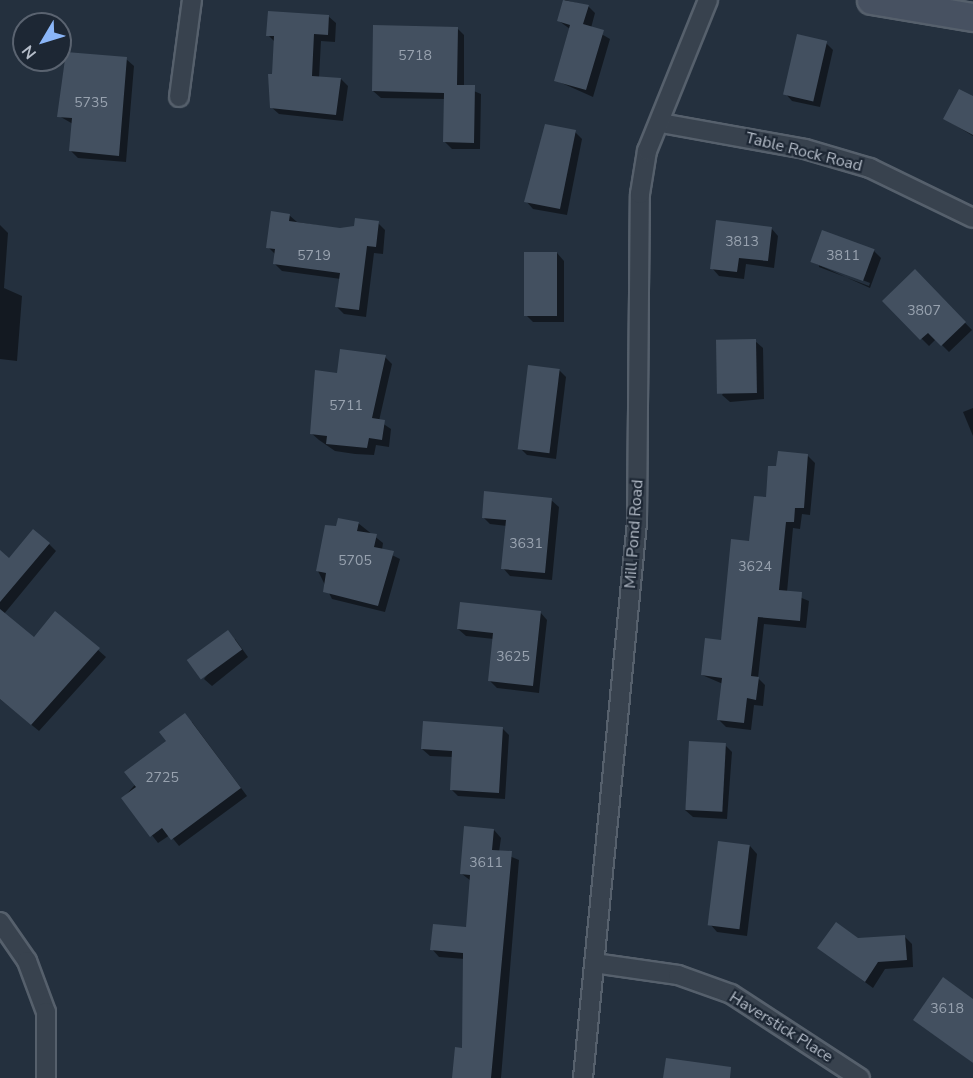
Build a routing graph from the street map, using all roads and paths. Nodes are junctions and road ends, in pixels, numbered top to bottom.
1 (192, 0) edge
2 (708, 0) edge
3 (872, 0) edge
4 (973, 17) edge
5 (179, 97) dead end
6 (661, 123) junction
7 (973, 218) edge
8 (0, 922) edge
9 (594, 963) junction
10 (46, 1078) edge
11 (583, 1078) edge
12 (860, 1078) edge

1 - 5 street
2 - 6 street, Mill Pond Road
3 - 4 main road
6 - 7 street, Table Rock Road
6 - 9 street, Mill Pond Road
8 - 10 street
9 - 11 street, Mill Pond Road
9 - 12 street, Haverstick Place

